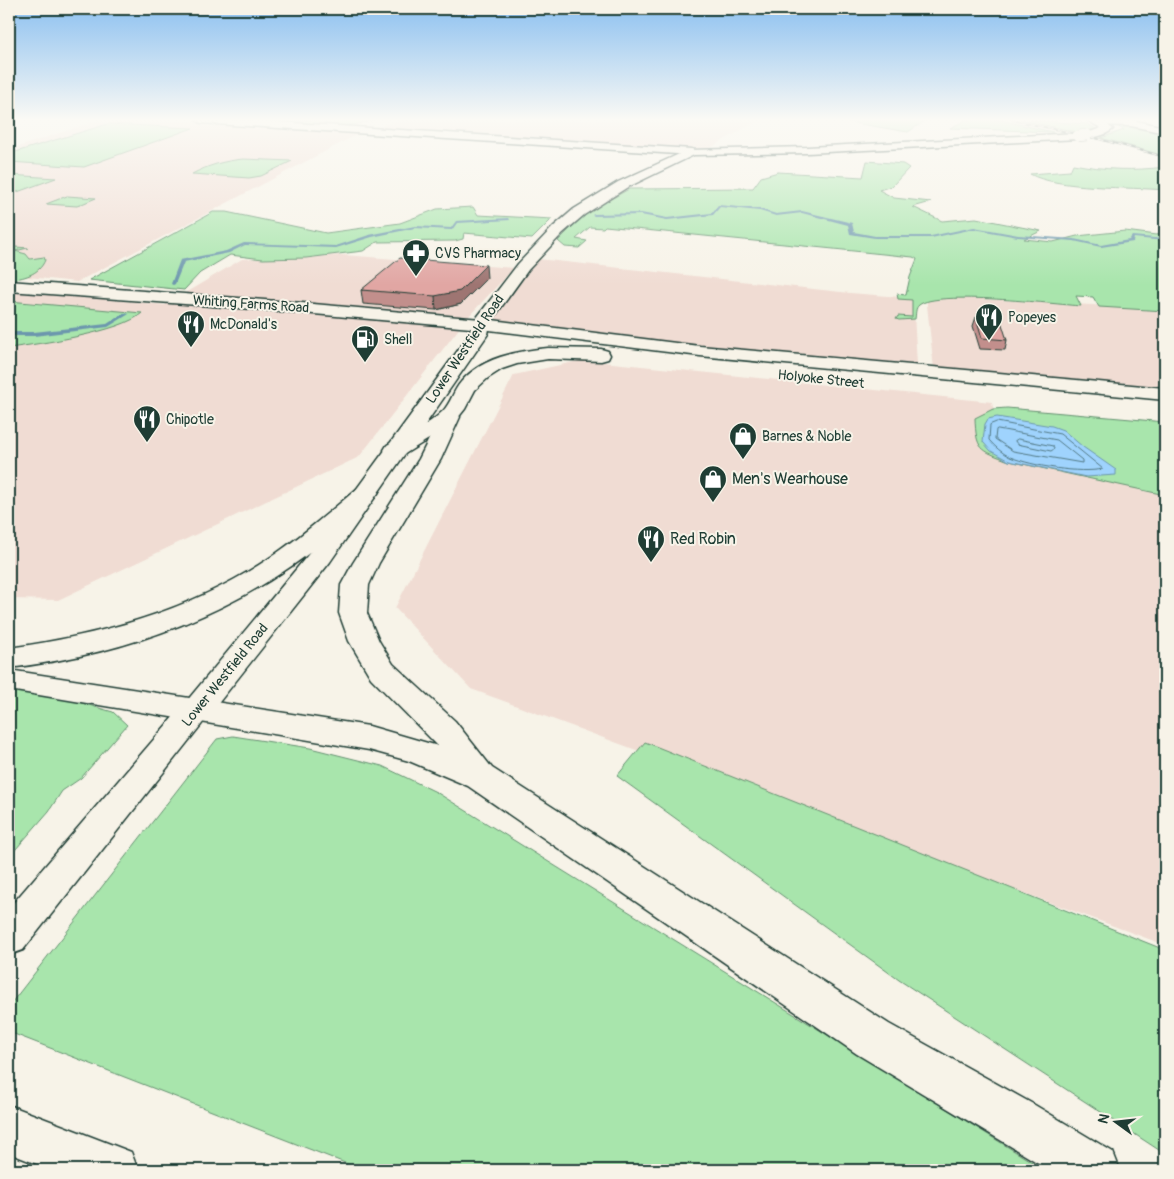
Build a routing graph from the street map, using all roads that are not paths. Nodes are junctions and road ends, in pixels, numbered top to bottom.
1 (643, 175) edge
2 (15, 287) edge
3 (480, 329) junction
4 (652, 359) junction
5 (1165, 394) edge
6 (1165, 410) edge
7 (450, 417) junction
8 (395, 450) junction
9 (366, 493) junction
10 (9, 658) edge
11 (9, 680) edge
12 (197, 710) junction
13 (480, 777) junction
14 (9, 936) edge
15 (9, 1129) edge
16 (113, 1170) edge
17 (1095, 1170) edge

1 - 3 main road, Lower Westfield Road
2 - 3 main road, Whiting Farms Road
3 - 4 main road, Holyoke Street
3 - 5 main road, Holyoke Street
3 - 8 main road, Lower Westfield Road
4 - 6 main road, Holyoke Street
4 - 7 main road
7 - 8 main road
7 - 13 main road
8 - 9 main road, Lower Westfield Road
9 - 10 main road
9 - 12 main road, Lower Westfield Road
11 - 12 main road
12 - 13 main road
12 - 14 main road, Lower Westfield Road
13 - 17 main road
15 - 16 main road

